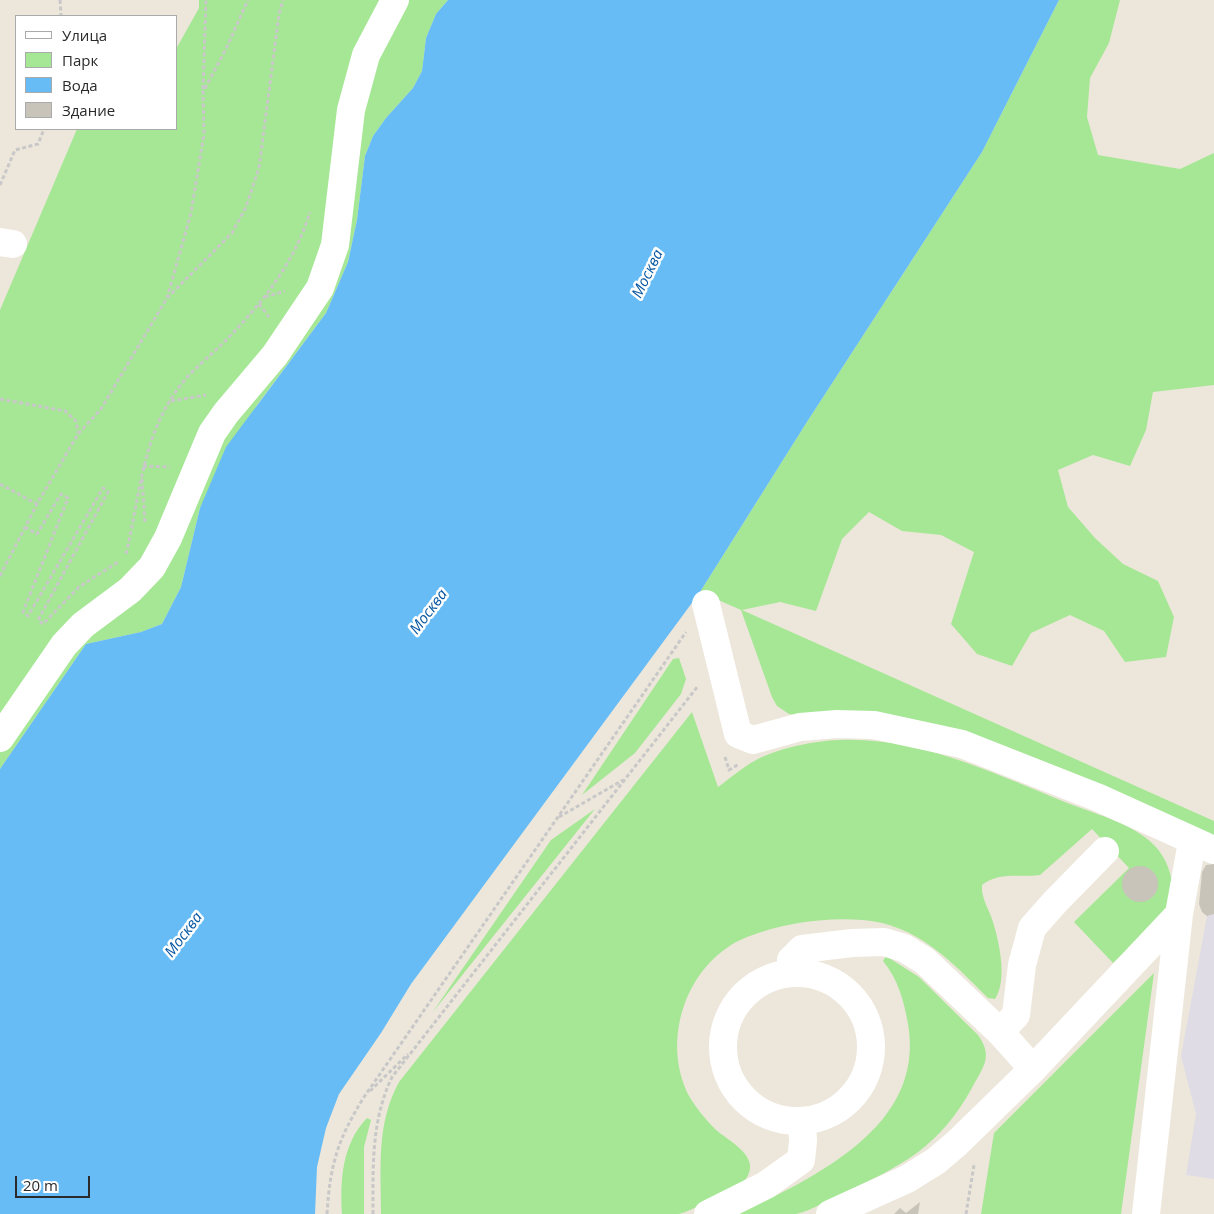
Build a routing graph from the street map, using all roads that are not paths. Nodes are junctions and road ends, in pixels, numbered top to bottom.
1 (395, 0) edge
2 (706, 604) dead end
3 (0, 738) edge
4 (1203, 846) edge
5 (1105, 851) dead end
6 (1179, 914) junction
7 (792, 972) junction
8 (1000, 1032) junction
9 (1033, 1069) junction
10 (802, 1121) junction
11 (708, 1214) edge
12 (830, 1214) edge
13 (1146, 1214) edge

1 - 3 street
2 - 4 street
4 - 6 street
5 - 8 street
6 - 9 street
6 - 13 street
7 - 8 street
7 - 10 street
7 - 10 street
8 - 9 street
9 - 12 street
10 - 11 street

